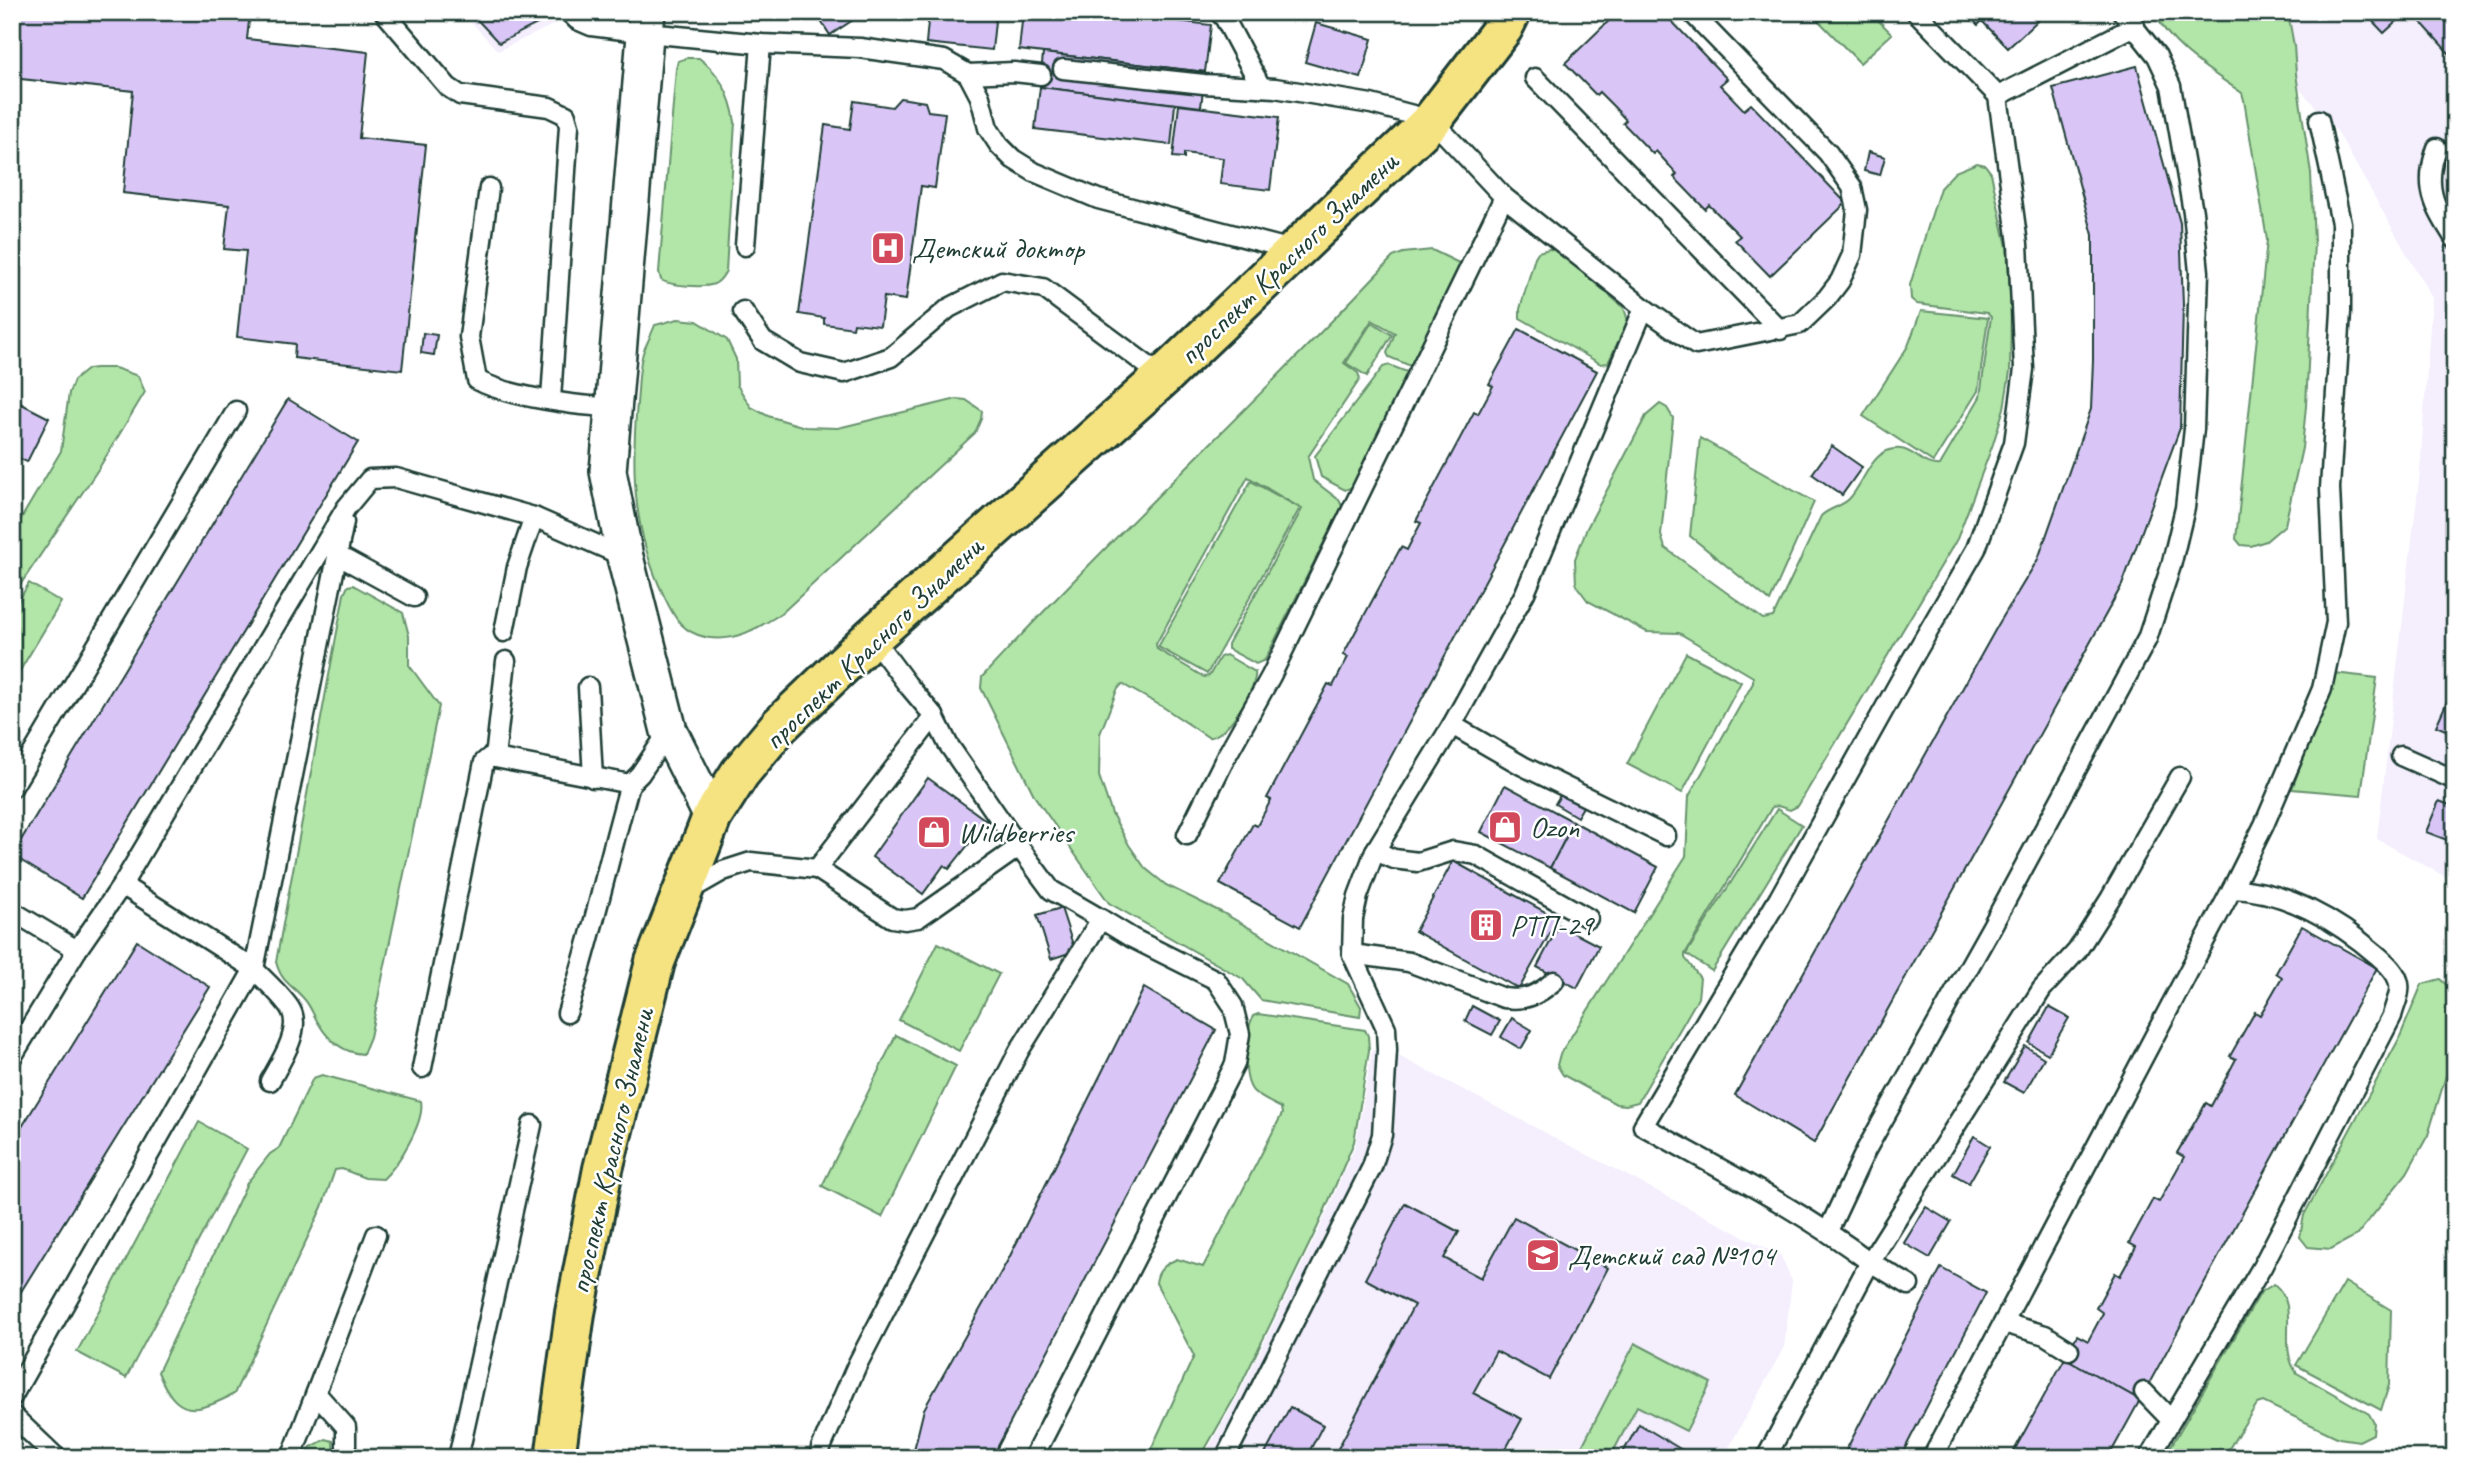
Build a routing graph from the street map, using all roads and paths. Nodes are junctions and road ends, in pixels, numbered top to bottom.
1 (384, 12) edge
2 (569, 12) edge
3 (1220, 12) edge
4 (1511, 12) edge
5 (1691, 12) edge
6 (1916, 12) edge
7 (2122, 12) edge
8 (647, 23) edge
9 (2135, 26) junction
10 (761, 44) junction
11 (1063, 69) dead end
12 (968, 74) junction
13 (1041, 75) dead end
14 (1535, 78) dead end
15 (1261, 87) junction
16 (1998, 96) junction
17 (1432, 120) junction
18 (2319, 120) dead end
19 (2437, 148) dead end
20 (489, 188) dead end
21 (1504, 197) junction
22 (2455, 239) edge
23 (745, 246) dead end
24 (1296, 251) junction
25 (1644, 308) junction
26 (743, 311) dead end
27 (1780, 330) junction
28 (1163, 377) junction
29 (551, 399) junction
30 (614, 407) junction
31 (236, 411) dead end
32 (346, 508) junction
33 (534, 516) junction
34 (337, 555) junction
35 (625, 557) junction
36 (414, 597) dead end
37 (505, 632) dead end
38 (872, 637) junction
39 (506, 661) dead end
40 (588, 687) dead end
41 (934, 716) junction
42 (1452, 724) junction
43 (669, 731) junction
44 (2401, 756) dead end
45 (495, 758) junction
46 (2180, 777) dead end
47 (593, 778) junction
48 (2455, 780) edge
49 (630, 784) junction
50 (12, 788) edge
51 (712, 817) junction
52 (1187, 835) dead end
53 (1666, 836) dead end
54 (1018, 847) junction
55 (1375, 851) junction
56 (817, 869) junction
57 (122, 885) junction
58 (2232, 889) junction
59 (680, 895) junction
60 (12, 911) edge
61 (1588, 918) dead end
62 (1101, 919) junction
63 (77, 950) junction
64 (1352, 954) junction
65 (254, 969) junction
66 (1554, 981) dead end
67 (567, 1013) dead end
68 (12, 1058) edge
69 (422, 1068) dead end
70 (270, 1081) dead end
71 (532, 1125) dead end
72 (1828, 1231) junction
73 (376, 1235) dead end
74 (1870, 1262) junction
75 (1909, 1285) dead end
76 (2004, 1322) junction
77 (2069, 1350) dead end
78 (2144, 1392) dead end
79 (316, 1393) junction
80 (12, 1397) edge
81 (12, 1415) edge
82 (2171, 1420) junction
83 (57, 1458) edge
84 (292, 1458) edge
85 (346, 1458) edge
86 (458, 1458) edge
87 (555, 1458) edge
88 (820, 1458) edge
89 (1033, 1458) edge
90 (1225, 1458) edge
91 (1766, 1458) edge
92 (1932, 1458) edge
93 (2149, 1458) edge

1 - 29 lane
2 - 8 lane
3 - 15 lane
4 - 17 main road, проспект Красного Знамени
5 - 27 lane
6 - 16 lane
7 - 9 lane
8 - 10 lane
8 - 30 street
9 - 16 lane
9 - 72 lane
10 - 12 lane
10 - 23 lane
11 - 15 lane
12 - 13 lane
12 - 24 lane
14 - 27 lane
15 - 17 lane
16 - 72 lane
17 - 21 lane
17 - 24 main road, проспект Красного Знамени
18 - 58 lane
19 - 22 lane
20 - 29 lane
21 - 25 lane
21 - 52 lane
24 - 28 main road, проспект Красного Знамени
25 - 27 lane
25 - 42 lane
26 - 28 lane
28 - 38 main road, проспект Красного Знамени
29 - 30 lane
30 - 35 street
31 - 50 lane
32 - 33 lane
32 - 34 lane
32 - 57 lane
33 - 35 lane
33 - 37 lane
34 - 36 lane
34 - 65 lane
35 - 43 street
38 - 41 lane
38 - 51 main road, проспект Красного Знамени
39 - 45 lane
40 - 47 lane
41 - 54 lane
41 - 56 lane
42 - 53 lane
42 - 55 lane
43 - 49 lane
43 - 51 street
44 - 48 lane
45 - 47 lane
45 - 69 lane
46 - 74 lane
47 - 49 lane
49 - 67 lane
51 - 59 main road, проспект Красного Знамени
54 - 56 lane
54 - 62 lane
55 - 61 lane
55 - 64 lane
56 - 59 lane
57 - 63 lane
57 - 65 lane
58 - 76 lane
58 - 82 lane
59 - 87 main road, проспект Красного Знамени
60 - 63 lane
62 - 88 lane
62 - 89 lane
63 - 68 lane
64 - 66 lane
64 - 90 lane
65 - 70 lane
65 - 80 lane
71 - 86 lane
72 - 74 lane
73 - 79 lane
74 - 75 lane
74 - 91 lane
76 - 77 lane
76 - 92 lane
78 - 82 lane
79 - 84 lane
79 - 85 lane
81 - 83 lane
82 - 93 lane

